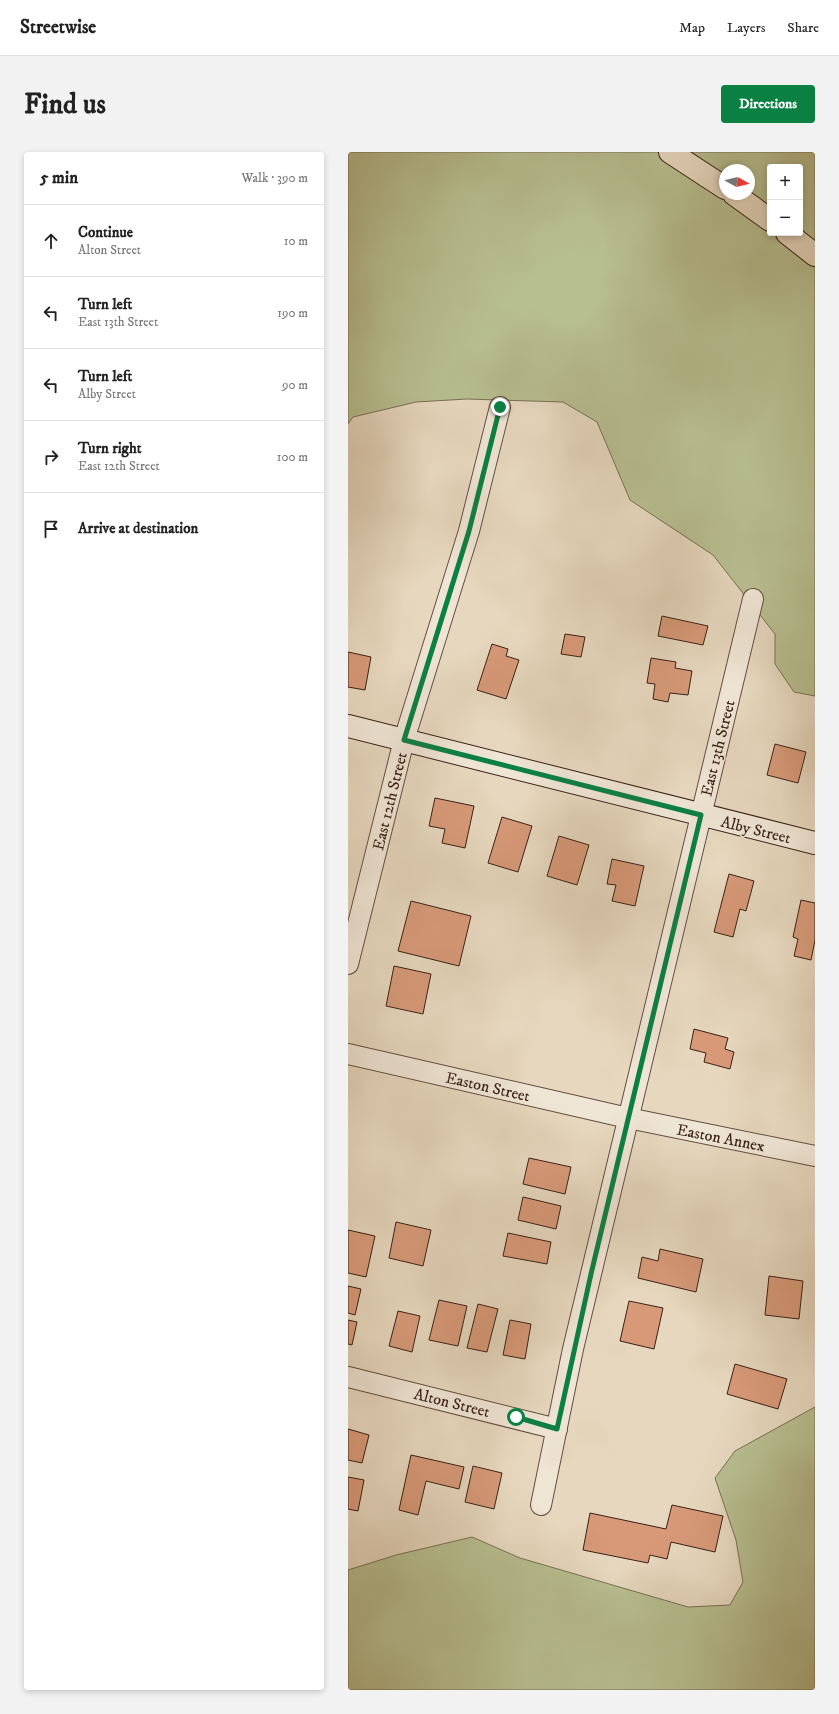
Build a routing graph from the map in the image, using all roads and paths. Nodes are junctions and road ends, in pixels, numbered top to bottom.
1 (670, 152) edge
2 (719, 184) edge
3 (742, 200) edge
4 (767, 218) edge
5 (791, 236) edge
6 (815, 255) edge
7 (500, 407) dead end
8 (753, 599) dead end
9 (348, 726) edge
10 (404, 740) junction
11 (701, 815) junction
12 (815, 843) edge
13 (348, 964) edge
14 (348, 1054) edge
15 (628, 1118) junction
16 (815, 1156) edge
17 (348, 1376) edge
18 (557, 1429) junction
19 (541, 1505) dead end

1 - 2 highway
3 - 4 highway
5 - 6 highway
7 - 10 street, East 12th Street
8 - 11 street, East 13th Street
9 - 10 street, Alby Street
10 - 11 street, Alby Street
10 - 13 street, East 12th Street
11 - 12 street, Alby Street
11 - 15 street, East 13th Street
14 - 15 street, Easton Street
15 - 16 street, Easton Annex
15 - 18 street, East 13th Street
17 - 18 street, Alton Street
18 - 19 street, East 13th Street

